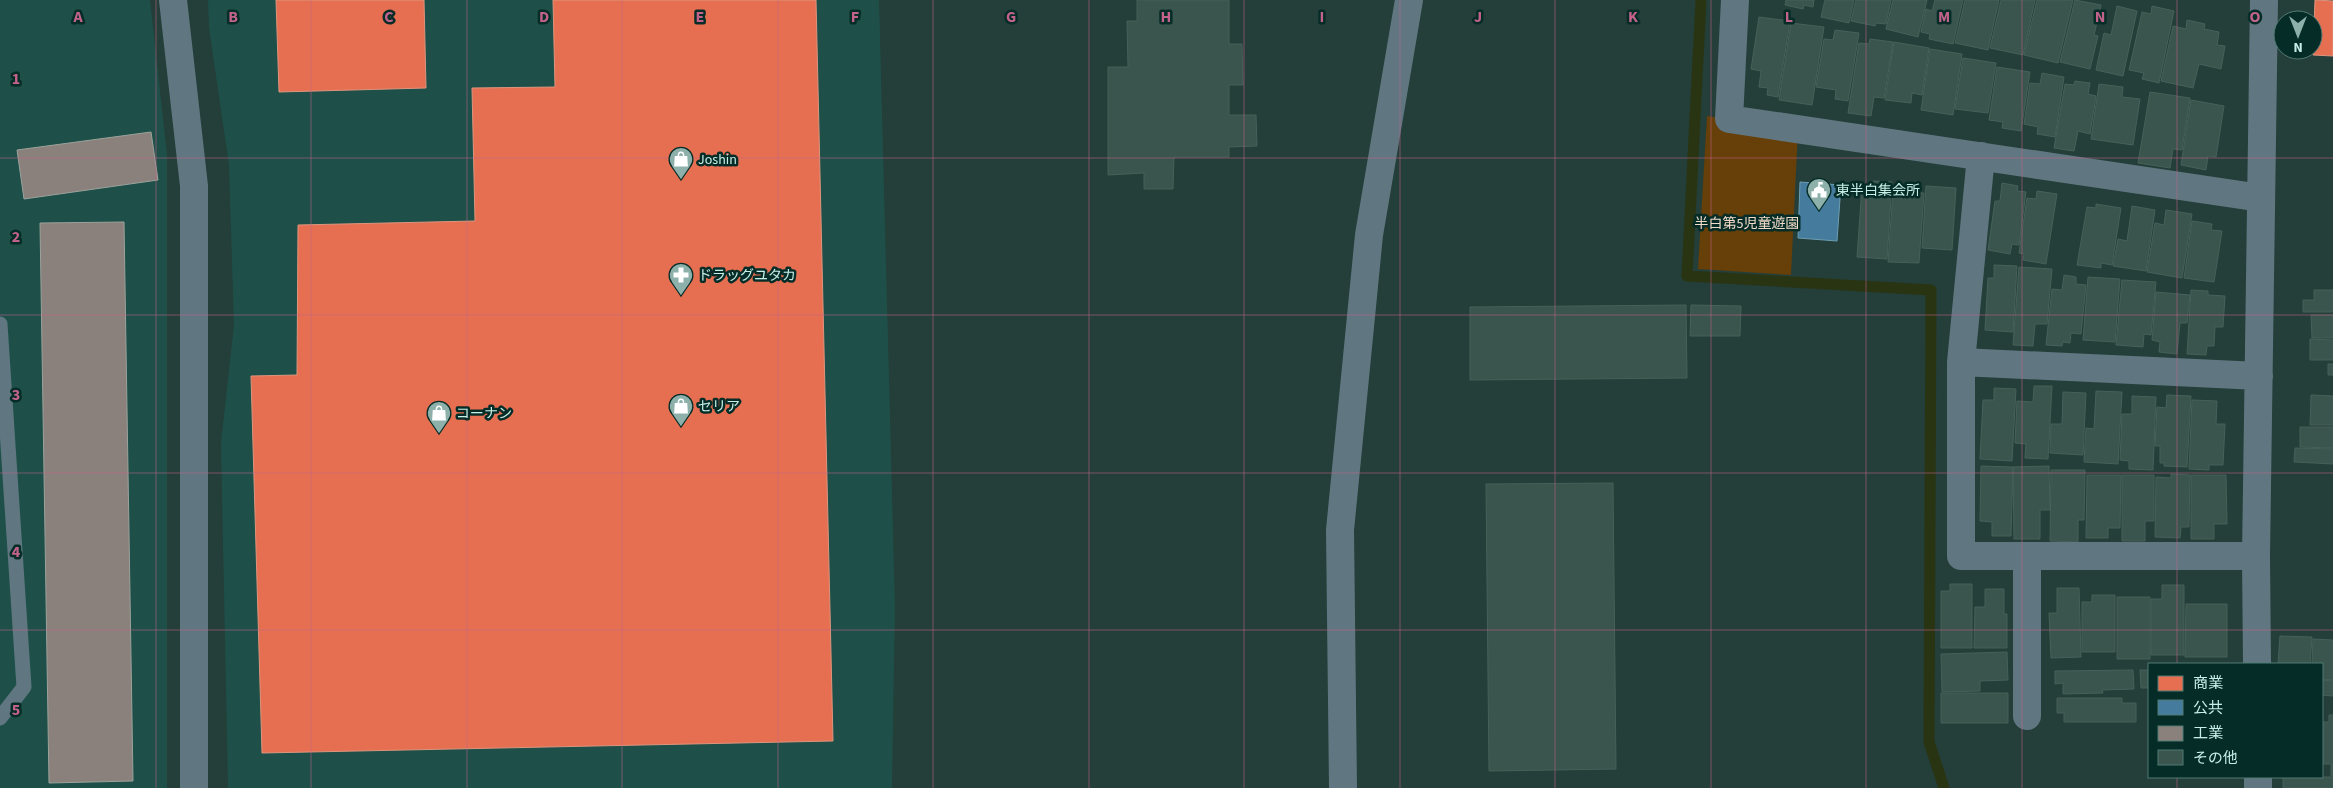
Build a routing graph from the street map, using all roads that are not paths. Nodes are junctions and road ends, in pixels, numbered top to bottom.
1 (173, 0) edge
2 (1408, 0) edge
3 (1735, 0) edge
4 (2260, 1) edge
5 (1981, 156) junction
6 (2261, 198) junction
7 (0, 324) edge
8 (1961, 362) junction
9 (2259, 376) junction
10 (2027, 556) junction
11 (2256, 556) junction
12 (2257, 663) edge
13 (2027, 716) dead end
14 (0, 718) edge
15 (194, 788) edge
16 (1343, 788) edge

1 - 15 street
2 - 16 street
3 - 5 street
4 - 6 street
5 - 6 street
5 - 8 street
6 - 9 street
7 - 14 lane
8 - 9 street
8 - 10 street
9 - 11 street
10 - 11 street
10 - 13 street
11 - 12 street

